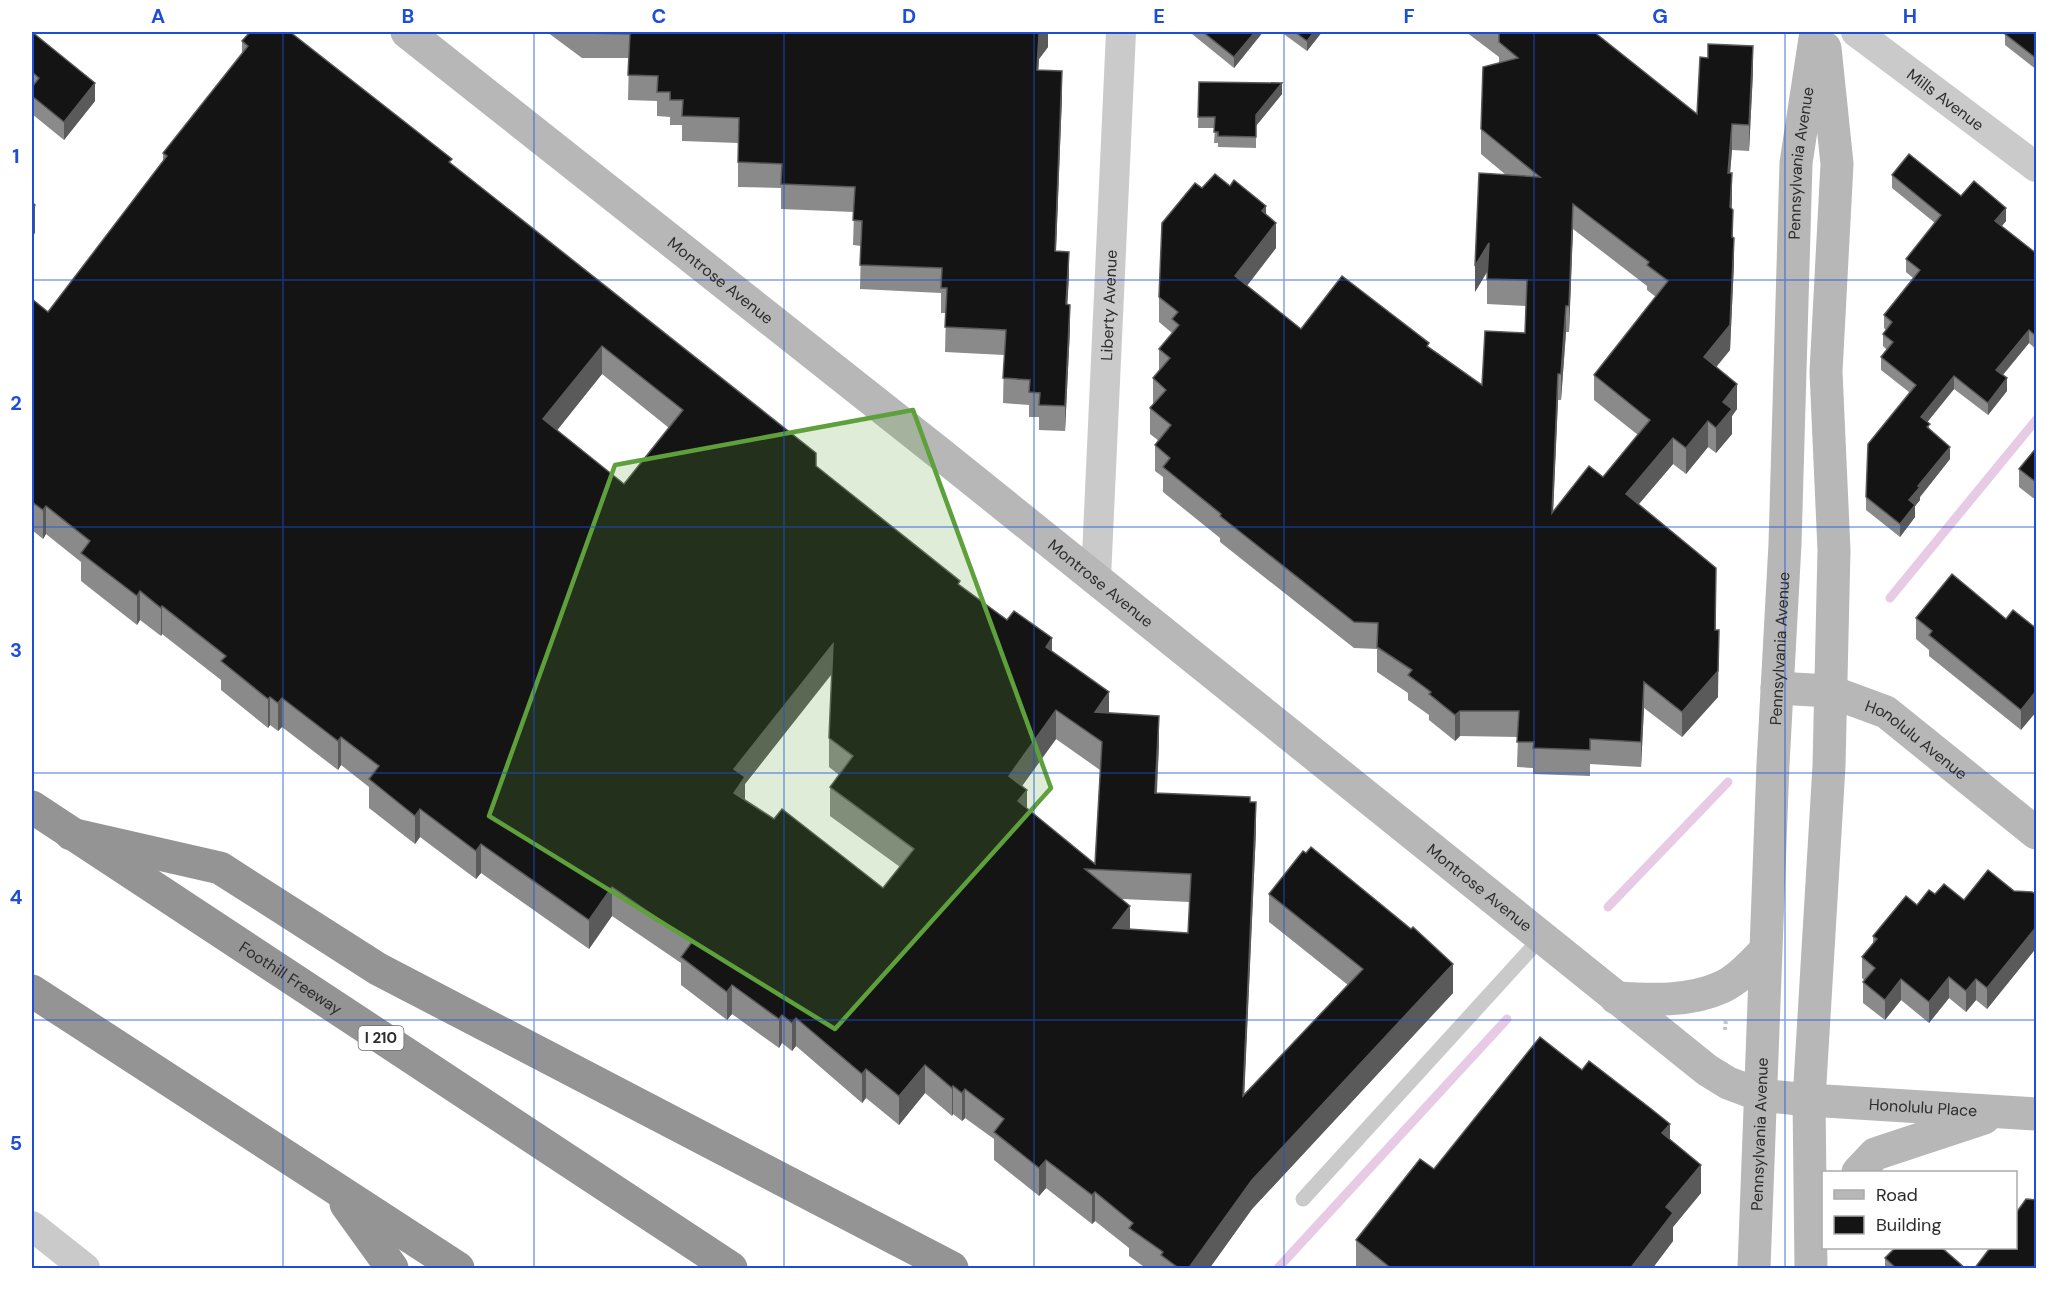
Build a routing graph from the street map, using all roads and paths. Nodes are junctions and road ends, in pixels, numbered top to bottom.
1 (408, 32) edge
2 (1121, 32) edge
3 (1816, 32) edge
4 (1823, 32) edge
5 (1856, 32) edge
6 (2037, 167) edge
7 (1096, 578) junction
8 (1777, 688) junction
9 (1829, 691) junction
10 (32, 807) edge
11 (2037, 833) edge
12 (71, 834) junction
13 (1541, 938) junction
14 (1765, 951) junction
15 (32, 991) edge
16 (1616, 998) junction
17 (1760, 1095) junction
18 (1809, 1100) junction
19 (2021, 1112) edge
20 (1860, 1171) edge
21 (334, 1188) junction
22 (1303, 1199) dead end
23 (32, 1226) edge
24 (1833, 1249) edge
25 (85, 1269) edge
26 (392, 1269) edge
27 (459, 1269) edge
28 (731, 1269) edge
29 (952, 1269) edge
30 (1754, 1269) edge
31 (1811, 1269) edge
32 (1824, 1269) edge

1 - 7 main road, Montrose Avenue
2 - 7 street, Liberty Avenue
3 - 8 main road, Pennsylvania Avenue
4 - 9 main road, Pennsylvania Avenue
5 - 6 street, Mills Avenue
7 - 13 main road, Montrose Avenue
8 - 9 main road, Honolulu Avenue
8 - 14 main road, Pennsylvania Avenue
9 - 11 main road, Honolulu Avenue
9 - 18 main road, Pennsylvania Avenue
10 - 12 highway, Foothill Freeway / I 210
12 - 28 highway, Foothill Freeway / I 210
12 - 29 highway
13 - 16 main road, Montrose Avenue
13 - 22 lane
14 - 16 main road
14 - 17 main road, Pennsylvania Avenue
15 - 21 highway
16 - 17 main road, Montrose Avenue
17 - 18 main road, Montrose Avenue
17 - 30 main road, Pennsylvania Avenue
18 - 19 main road, Honolulu Place
18 - 31 main road, Pennsylvania Avenue
19 - 20 main road
21 - 26 highway
21 - 27 highway
23 - 25 street
24 - 32 main road

